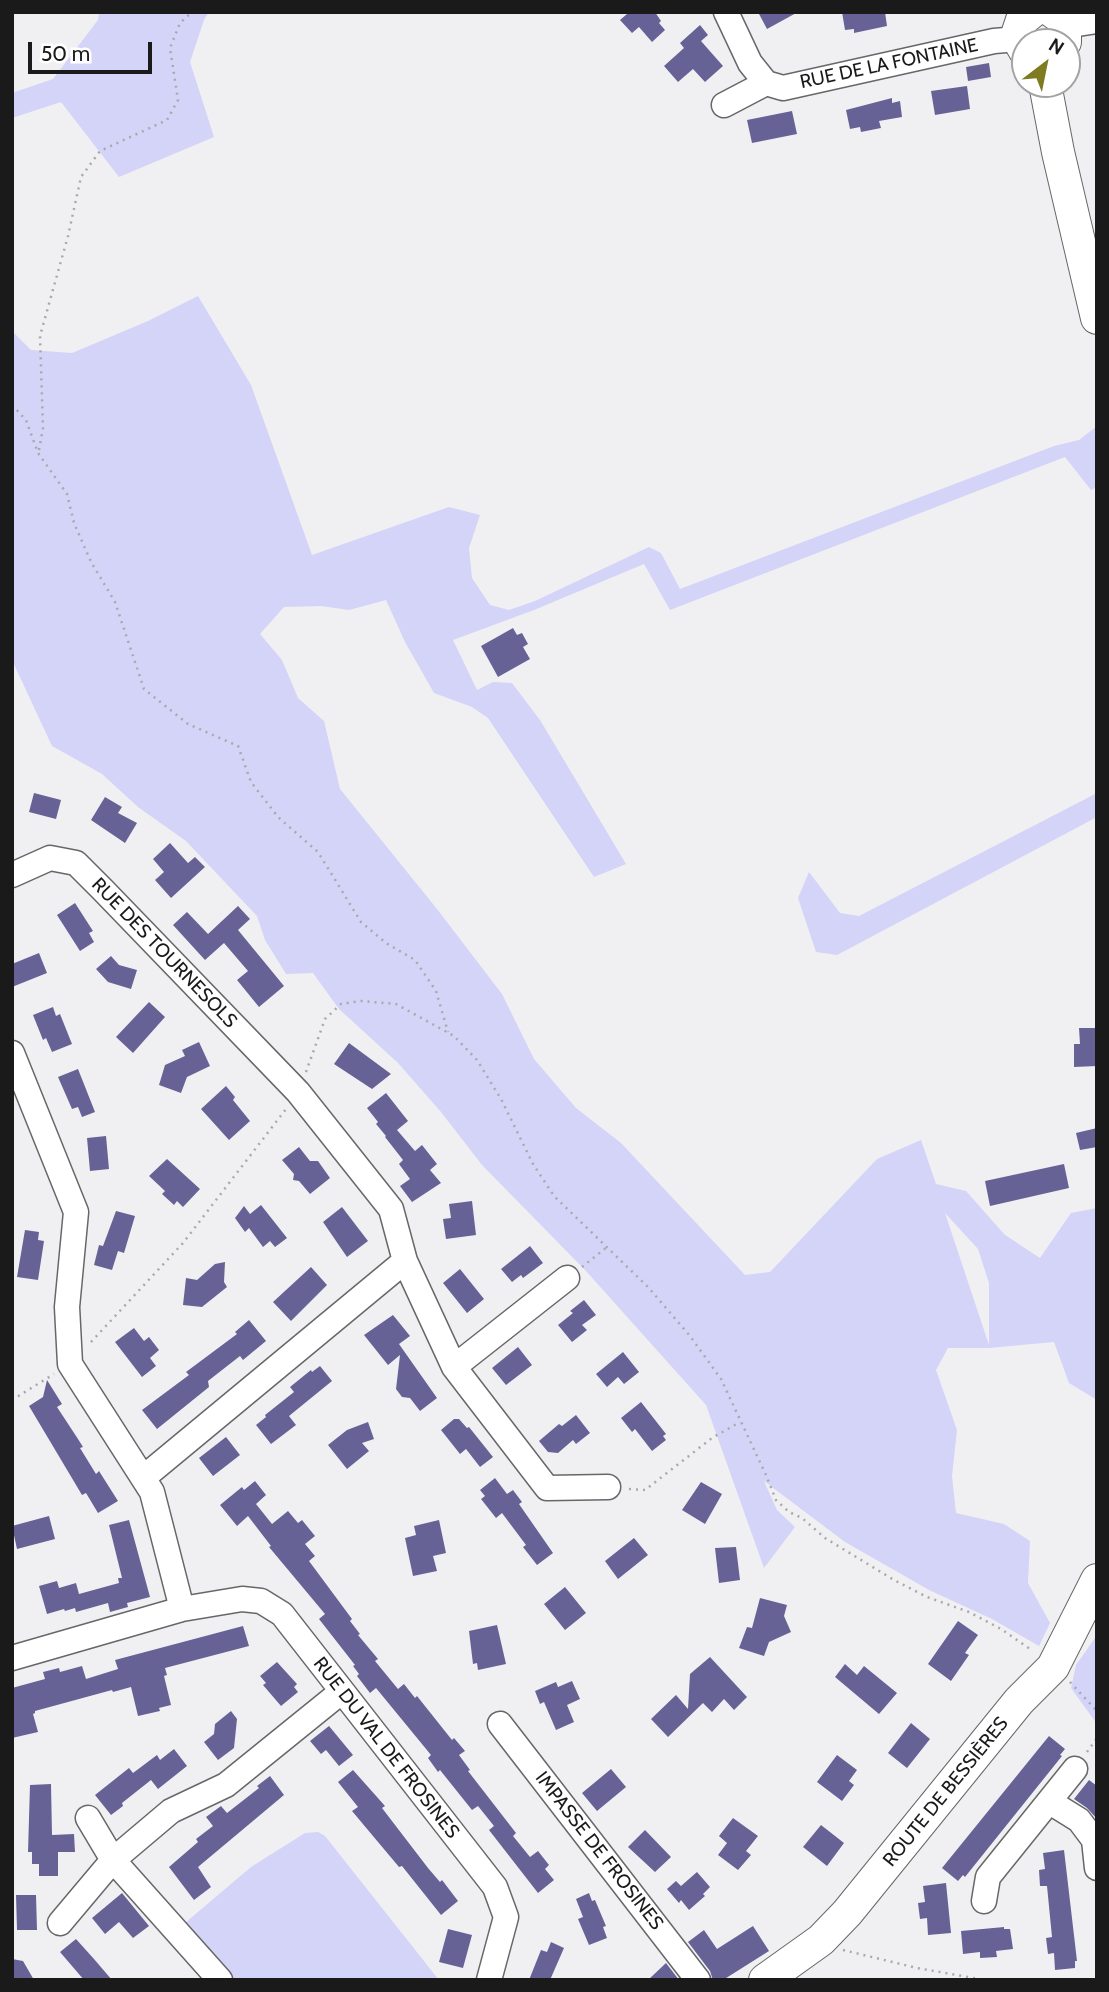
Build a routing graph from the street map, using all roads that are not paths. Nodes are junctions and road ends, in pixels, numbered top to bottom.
1 (726, 12) edge
2 (1097, 21) edge
3 (1061, 27) edge
4 (1011, 37) edge
5 (766, 83) junction
6 (1047, 98) edge
7 (724, 105) dead end
8 (1097, 318) edge
9 (12, 875) edge
10 (12, 1052) edge
11 (405, 1261) junction
12 (567, 1278) road end
13 (454, 1367) junction
14 (143, 1478) junction
15 (608, 1487) road end
16 (1093, 1596) edge
17 (182, 1609) junction
18 (12, 1658) edge
19 (341, 1692) junction
20 (500, 1724) dead end
21 (1075, 1769) dead end
22 (1050, 1802) junction
23 (88, 1818) dead end
24 (113, 1860) junction
25 (1097, 1868) edge
26 (984, 1901) dead end
27 (60, 1923) dead end
28 (220, 1980) edge
29 (489, 1980) edge
30 (698, 1980) edge
31 (765, 1980) edge

1 - 5 street
2 - 3 street
4 - 5 street, RUE DE LA FONTAINE
5 - 7 street, RUE DE LA FONTAINE
6 - 8 main road
9 - 11 street, RUE DES TOURNESOLS
10 - 14 street
11 - 13 street, RUE DES TOURNESOLS
11 - 14 street
12 - 13 street
13 - 15 street, RUE DES TOURNESOLS
14 - 17 street
16 - 31 main road, ROUTE DE BESSIÈRES
17 - 18 street, RUE DU VAL DE FROSINES
17 - 19 street, RUE DU VAL DE FROSINES
19 - 24 street
19 - 29 street, RUE DU VAL DE FROSINES
20 - 30 street, IMPASSE DE FROSINES
21 - 22 street
22 - 25 street
22 - 26 street
23 - 24 street
24 - 27 street
24 - 28 street

